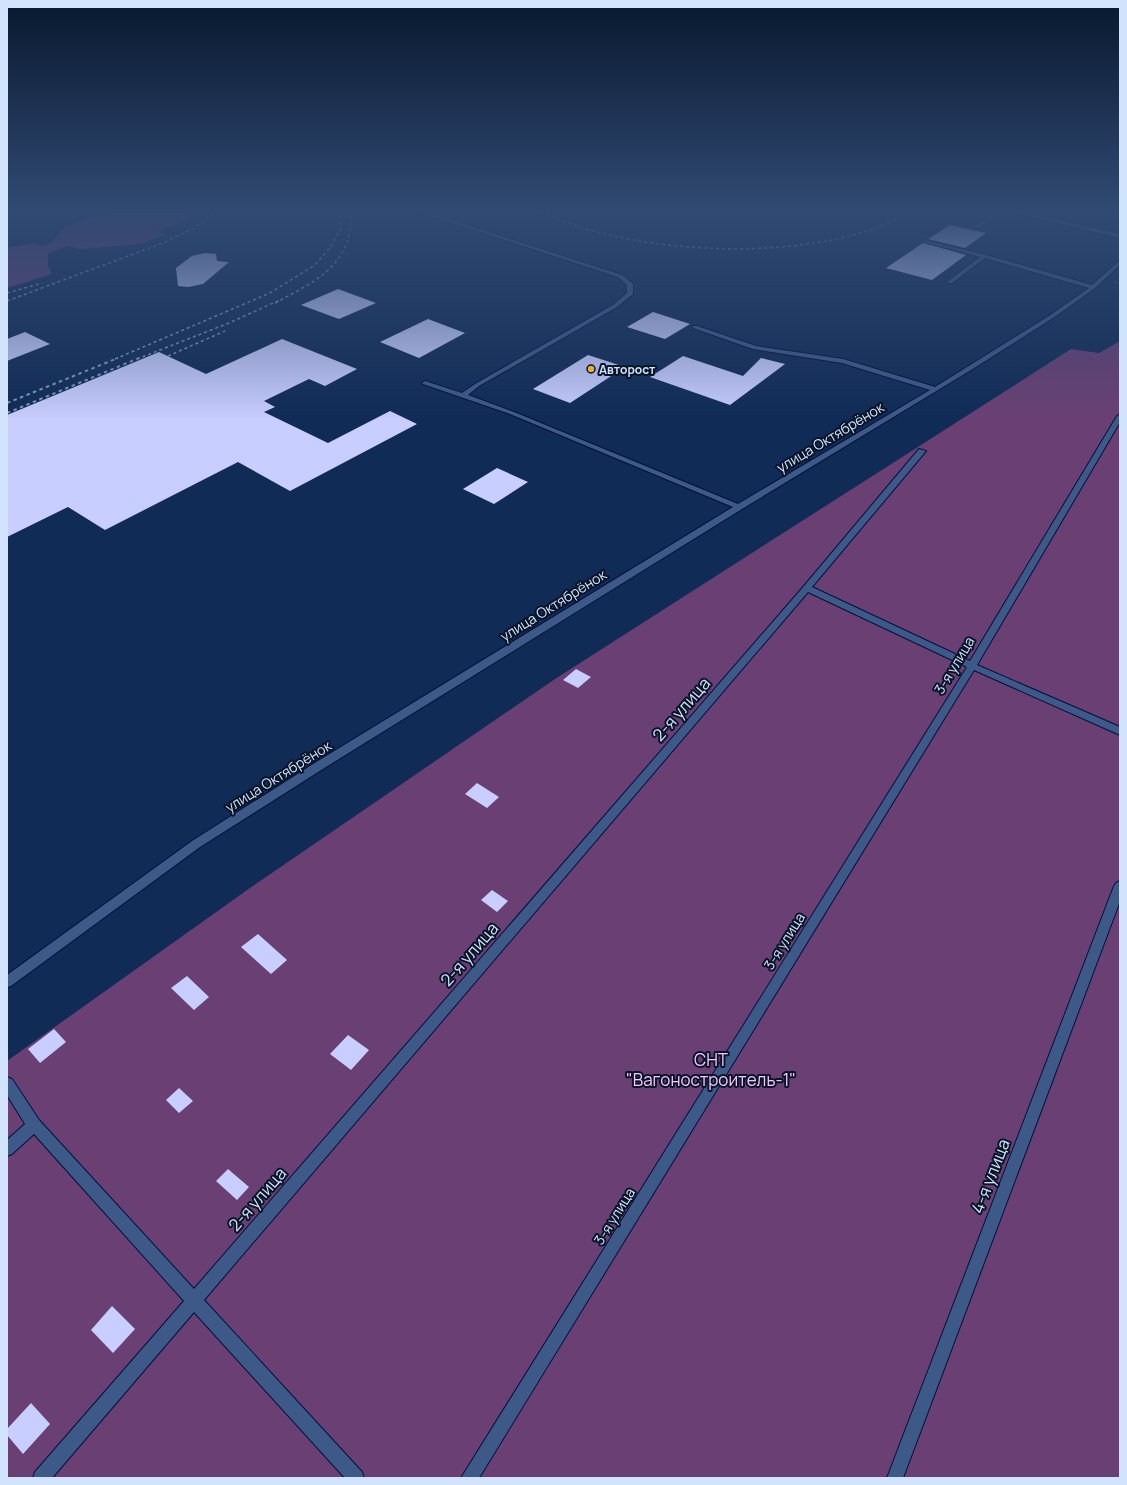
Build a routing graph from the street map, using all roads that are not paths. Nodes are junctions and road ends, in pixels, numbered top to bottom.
1 (627, 281) edge
2 (1073, 281) edge
3 (1099, 281) edge
4 (1093, 287) junction
5 (695, 328) dead end
6 (425, 383) dead end
7 (935, 390) junction
8 (463, 395) junction
9 (1120, 416) edge
10 (922, 451) dead end
11 (739, 507) junction
12 (807, 588) junction
13 (972, 666) junction
14 (1120, 730) edge
15 (1120, 886) edge
16 (7, 982) edge
17 (7, 1083) edge
18 (34, 1125) junction
19 (7, 1149) edge
20 (193, 1300) junction
21 (41, 1478) edge
22 (356, 1478) edge
23 (469, 1478) edge
24 (895, 1478) edge

1 - 8 street
2 - 4 street
3 - 4 street, улица Октябрёнок
4 - 7 street, улица Октябрёнок
5 - 7 street
6 - 8 street
7 - 11 street, улица Октябрёнок
8 - 11 street
9 - 13 street, 3-я улица
10 - 12 street, 2-я улица
11 - 16 street, улица Октябрёнок
12 - 13 street
12 - 20 street, 2-я улица
13 - 14 street
13 - 23 street, 3-я улица
15 - 24 street, 4-я улица
17 - 18 street
18 - 19 street
18 - 20 street
20 - 21 street, 2-я улица
20 - 22 street

